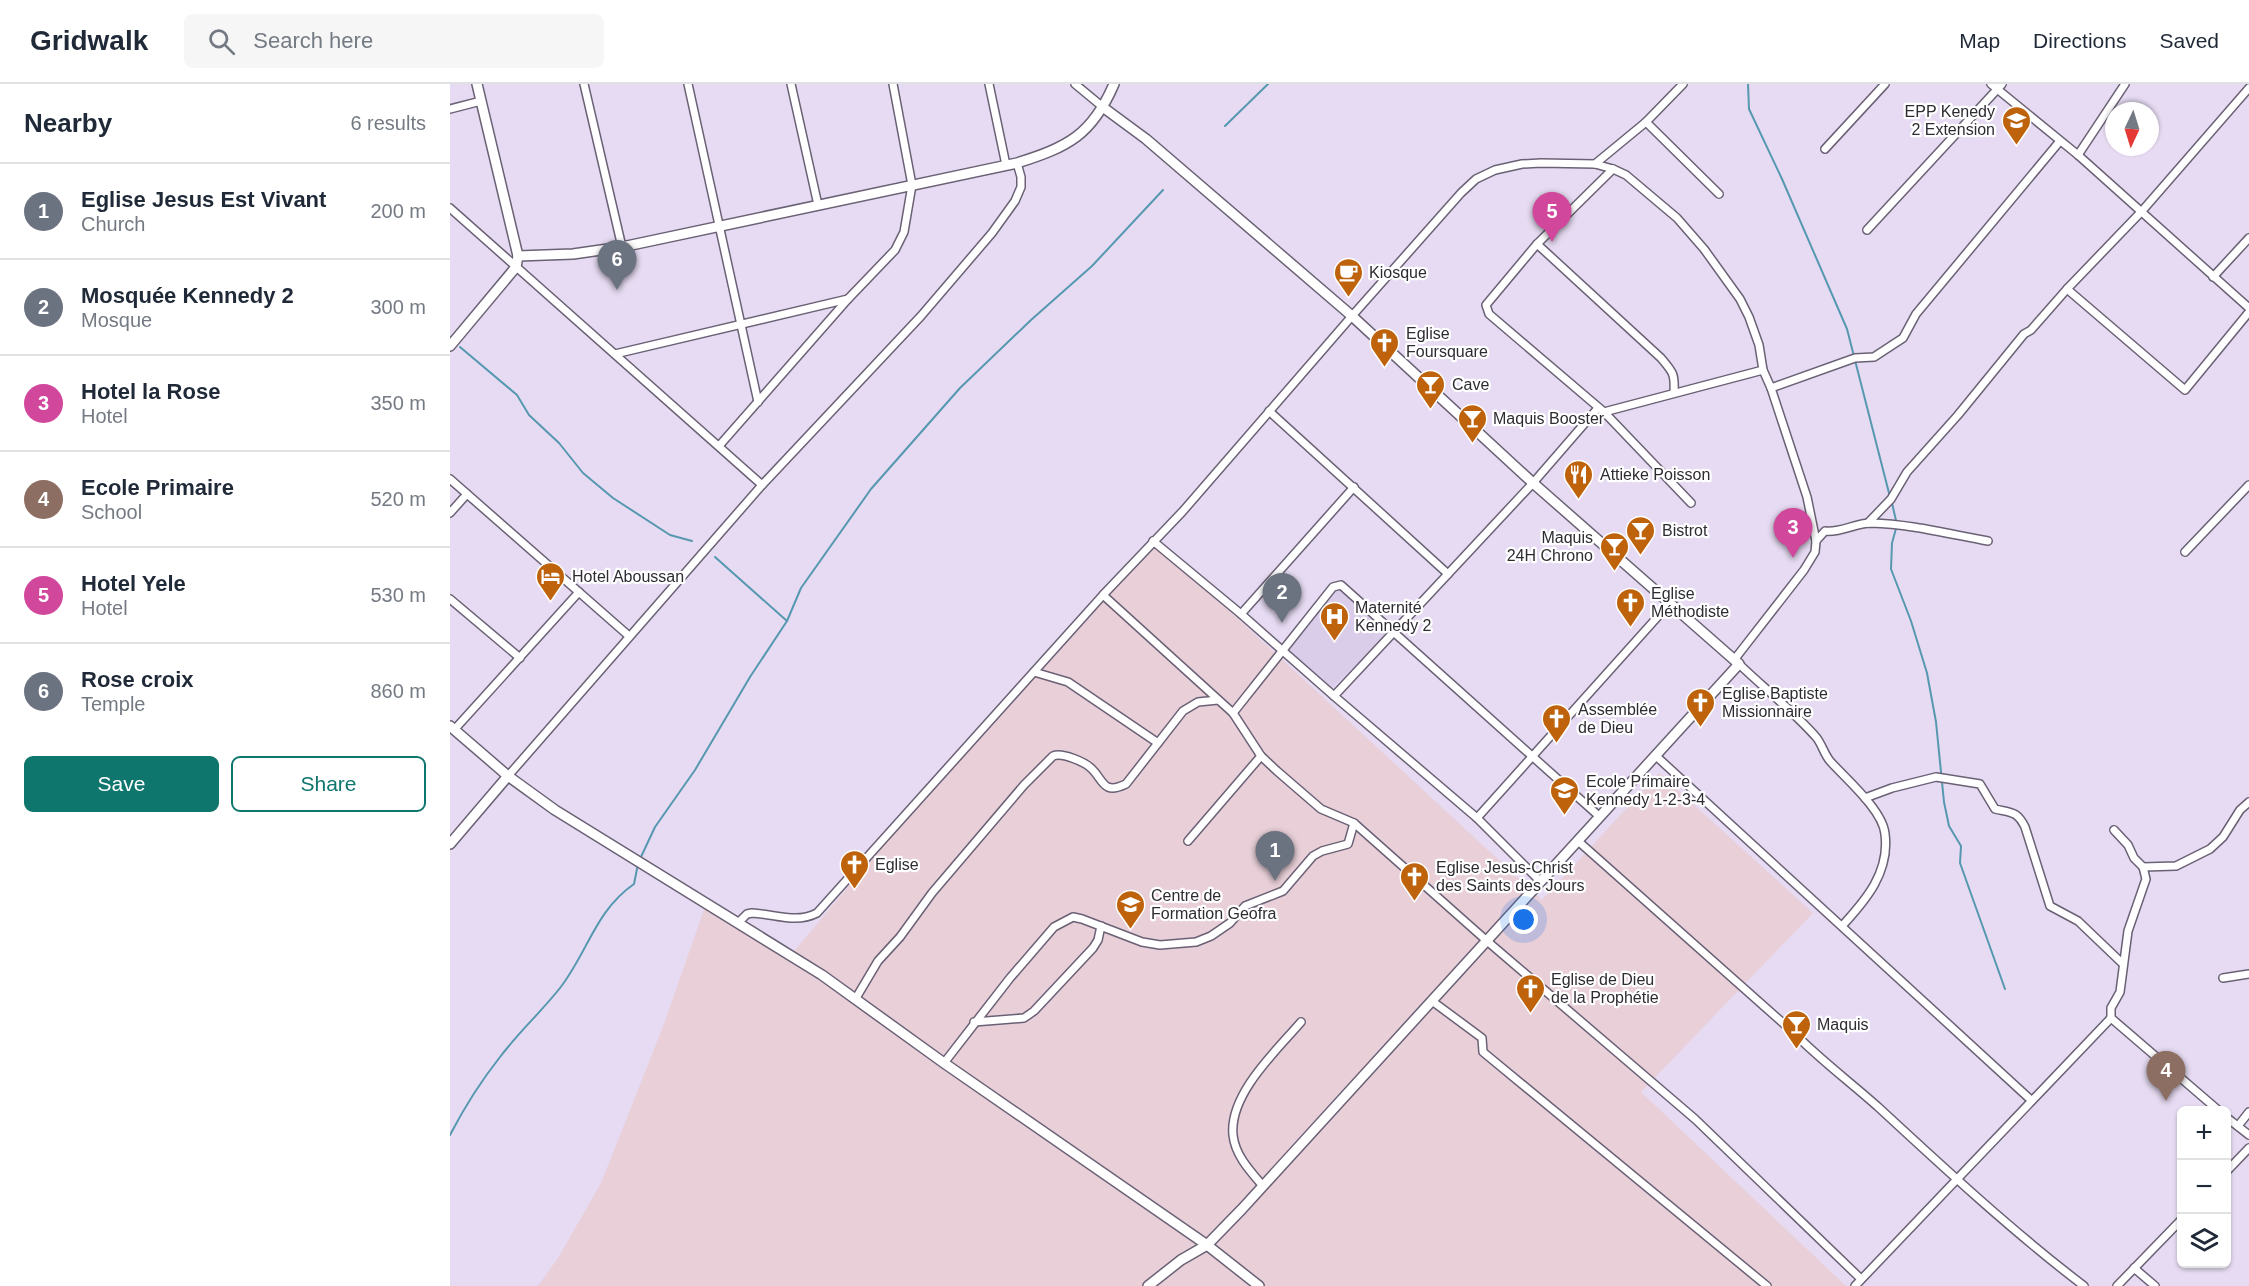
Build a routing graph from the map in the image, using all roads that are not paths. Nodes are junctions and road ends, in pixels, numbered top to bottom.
1 (477, 84) edge
2 (584, 84) edge
3 (688, 84) edge
4 (791, 84) edge
5 (893, 84) edge
6 (989, 84) edge
7 (1075, 84) edge
8 (1114, 84) edge
9 (1683, 84) edge
10 (1885, 84) edge
11 (2125, 84) edge
12 (1997, 86) edge
13 (2249, 88) edge
14 (2242, 96) junction
15 (481, 101) junction
16 (2249, 103) edge
17 (1104, 108) junction
18 (450, 109) edge
19 (1646, 122) junction
20 (2060, 141) junction
21 (1825, 149) dead end
22 (2078, 155) junction
23 (1017, 163) junction
24 (1006, 165) junction
25 (1595, 165) junction
26 (1613, 169) junction
27 (912, 185) junction
28 (1719, 194) dead end
29 (818, 205) junction
30 (450, 208) edge
31 (2142, 211) junction
32 (720, 226) junction
33 (1867, 230) dead end
34 (2249, 238) edge
35 (1537, 244) junction
36 (622, 247) junction
37 (518, 256) junction
38 (516, 267) junction
39 (2213, 277) junction
40 (2067, 289) junction
41 (848, 299) junction
42 (2249, 310) edge
43 (1352, 316) junction
44 (740, 323) junction
45 (450, 346) edge
46 (615, 354) junction
47 (1763, 369) junction
48 (1771, 388) junction
49 (1674, 392) junction
50 (758, 402) junction
51 (1601, 410) junction
52 (1269, 411) junction
53 (720, 446) junction
54 (450, 479) edge
55 (1533, 483) junction
56 (762, 485) junction
57 (2249, 485) edge
58 (1354, 487) junction
59 (467, 494) junction
60 (1691, 503) dead end
61 (450, 513) edge
62 (1868, 523) junction
63 (1154, 541) junction
64 (1816, 541) junction
65 (1988, 541) dead end
66 (2185, 552) dead end
67 (1448, 574) junction
68 (579, 592) junction
69 (1102, 595) junction
70 (450, 599) edge
71 (1670, 603) junction
72 (1241, 614) junction
73 (1392, 633) junction
74 (629, 636) junction
75 (1283, 650) junction
76 (520, 658) junction
77 (1736, 662) junction
78 (1034, 672) junction
79 (1334, 696) junction
80 (1218, 699) junction
81 (1233, 713) junction
82 (452, 728) edge
83 (1158, 742) junction
84 (1261, 756) junction
85 (1656, 756) junction
86 (1532, 757) junction
87 (508, 776) junction
88 (1865, 798) junction
89 (2249, 802) edge
90 (1600, 817) junction
91 (1477, 818) junction
92 (1354, 823) junction
93 (2114, 830) dead end
94 (1188, 841) dead end
95 (1578, 842) junction
96 (450, 844) edge
97 (2143, 867) junction
98 (1541, 882) junction
99 (738, 923) junction
100 (1101, 926) junction
101 (1842, 926) junction
102 (1487, 941) junction
103 (2123, 964) junction
104 (2249, 974) edge
105 (2223, 978) dead end
106 (856, 998) junction
107 (1432, 1000) junction
108 (2111, 1018) junction
109 (974, 1022) junction
110 (1301, 1022) dead end
111 (944, 1063) junction
112 (2031, 1100) junction
113 (2213, 1106) edge
114 (2249, 1112) edge
115 (2231, 1121) edge
116 (2238, 1126) junction
117 (2249, 1135) edge
118 (2249, 1148) edge
119 (2231, 1167) edge
120 (1958, 1180) junction
121 (1263, 1186) junction
122 (2177, 1223) edge
123 (1208, 1245) junction
124 (2134, 1268) junction
125 (1861, 1279) junction
126 (2075, 1282) edge
127 (1148, 1286) edge
128 (1259, 1286) edge
129 (1767, 1286) edge
130 (1855, 1286) edge
131 (2084, 1286) edge
132 (2117, 1286) edge
133 (2154, 1286) edge

1 - 15 street
2 - 36 street
3 - 32 street
4 - 29 street
5 - 27 street
6 - 24 street
7 - 17 street
8 - 17 street
9 - 19 street
10 - 21 street
11 - 22 street
12 - 20 street
12 - 33 street
13 - 14 street
14 - 16 street
14 - 31 street
15 - 18 street
15 - 37 street
17 - 23 street
17 - 43 street
19 - 25 street
19 - 28 street
20 - 22 street
20 - 48 street
22 - 31 street
23 - 24 street
23 - 56 street
24 - 27 street
25 - 26 street
25 - 43 street
26 - 35 street
26 - 47 street
27 - 29 street
27 - 41 street
29 - 32 street
30 - 38 street
31 - 39 street
31 - 40 street
32 - 36 street
32 - 44 street
34 - 39 street
35 - 49 street
35 - 51 street
36 - 37 street
37 - 38 street
38 - 45 street
38 - 46 street
39 - 42 street
40 - 42 street
40 - 62 street
41 - 44 street
41 - 50 street
43 - 52 street
43 - 55 street
44 - 46 street
44 - 50 street
46 - 53 street
47 - 48 street
47 - 49 street
48 - 64 street
49 - 51 street
50 - 53 street
51 - 55 street
51 - 60 street
52 - 58 street
52 - 63 street
53 - 56 street
54 - 59 street
55 - 67 street
55 - 71 street
56 - 74 street
57 - 66 street
58 - 67 street
58 - 72 street
59 - 61 street
59 - 68 street
62 - 64 street
62 - 65 street
63 - 69 street
63 - 72 street
64 - 77 street
67 - 73 street
68 - 74 street
68 - 76 street
69 - 78 street
69 - 80 street
70 - 76 street
71 - 77 street
71 - 86 street
72 - 75 street
73 - 75 street
73 - 79 street
73 - 86 street
74 - 87 street
75 - 79 street
75 - 81 street
76 - 82 street
77 - 85 street
77 - 88 street
78 - 83 street
78 - 99 street
79 - 91 street
80 - 81 street
80 - 83 street
81 - 84 street
82 - 87 street
83 - 106 street
84 - 92 street
84 - 94 street
85 - 90 street
85 - 101 street
86 - 90 street
86 - 91 street
87 - 96 street
87 - 99 street
88 - 101 street
88 - 103 street
89 - 97 street
90 - 95 street
91 - 98 street
92 - 100 street
92 - 102 street
93 - 97 street
95 - 98 street
95 - 120 street
97 - 103 street
98 - 102 street
99 - 106 street
100 - 109 street
100 - 109 street
101 - 112 street
102 - 107 street
102 - 125 street
103 - 108 street
104 - 105 street
106 - 111 street
107 - 121 street
107 - 129 street
108 - 112 street
108 - 113 street
109 - 111 street
110 - 121 street
111 - 123 street
112 - 120 street
114 - 116 street
115 - 116 street
116 - 117 street
118 - 119 street
120 - 125 street
120 - 126 street
121 - 123 street
122 - 124 street
123 - 127 street
123 - 128 street
124 - 132 street
124 - 133 street
125 - 130 street
126 - 131 street

